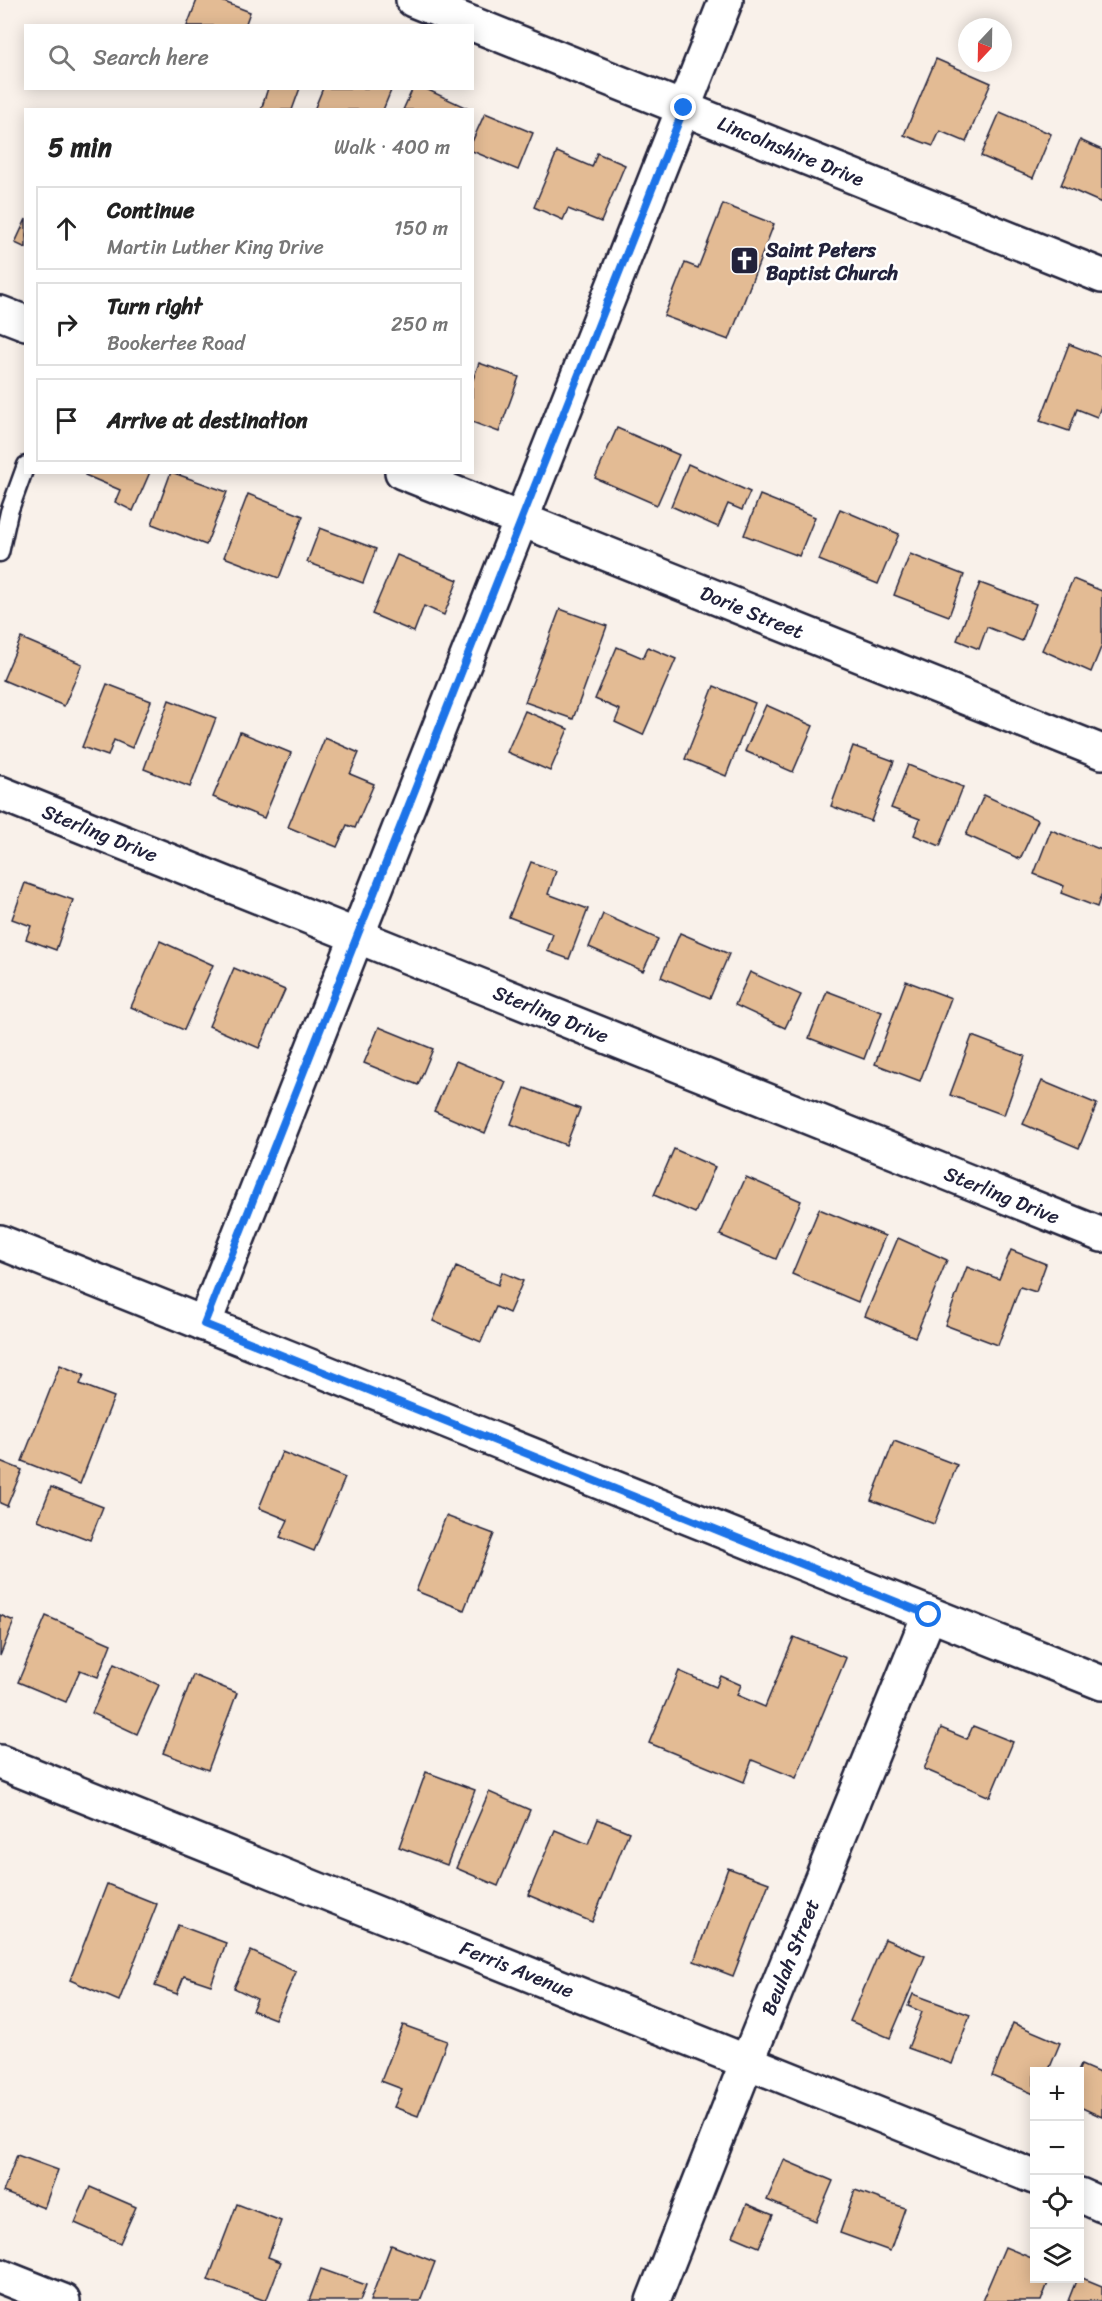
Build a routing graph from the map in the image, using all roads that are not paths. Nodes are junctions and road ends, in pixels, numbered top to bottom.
1 (413, 0) edge
2 (726, 0) edge
3 (473, 24) edge
4 (474, 24) edge
5 (684, 108) junction
6 (1102, 276) edge
7 (0, 313) edge
8 (24, 322) edge
9 (24, 471) edge
10 (407, 474) edge
11 (521, 520) junction
12 (0, 553) edge
13 (1102, 752) edge
14 (0, 794) edge
15 (356, 936) junction
16 (1102, 1235) edge
17 (0, 1242) edge
18 (204, 1324) junction
19 (929, 1615) junction
20 (1102, 1683) edge
21 (0, 1762) edge
22 (747, 2062) junction
23 (1030, 2175) edge
24 (1084, 2198) edge
25 (1102, 2205) edge
26 (0, 2276) edge
27 (63, 2301) edge
28 (653, 2301) edge

1 - 3 street, Lincolnshire Drive
2 - 5 street
4 - 5 street, Lincolnshire Drive
5 - 6 street, Lincolnshire Drive
5 - 11 street
7 - 8 street
9 - 12 lane
10 - 11 street, Dorie Street
11 - 13 street, Dorie Street
11 - 15 street
14 - 15 street, Sterling Drive
15 - 16 street, Sterling Drive
15 - 18 street
17 - 18 street
18 - 19 street
19 - 20 street
19 - 22 street, Beulah Street
21 - 22 street, Ferris Avenue
22 - 23 street, Ferris Avenue
22 - 28 street, Beulah Street
24 - 25 street
26 - 27 street

